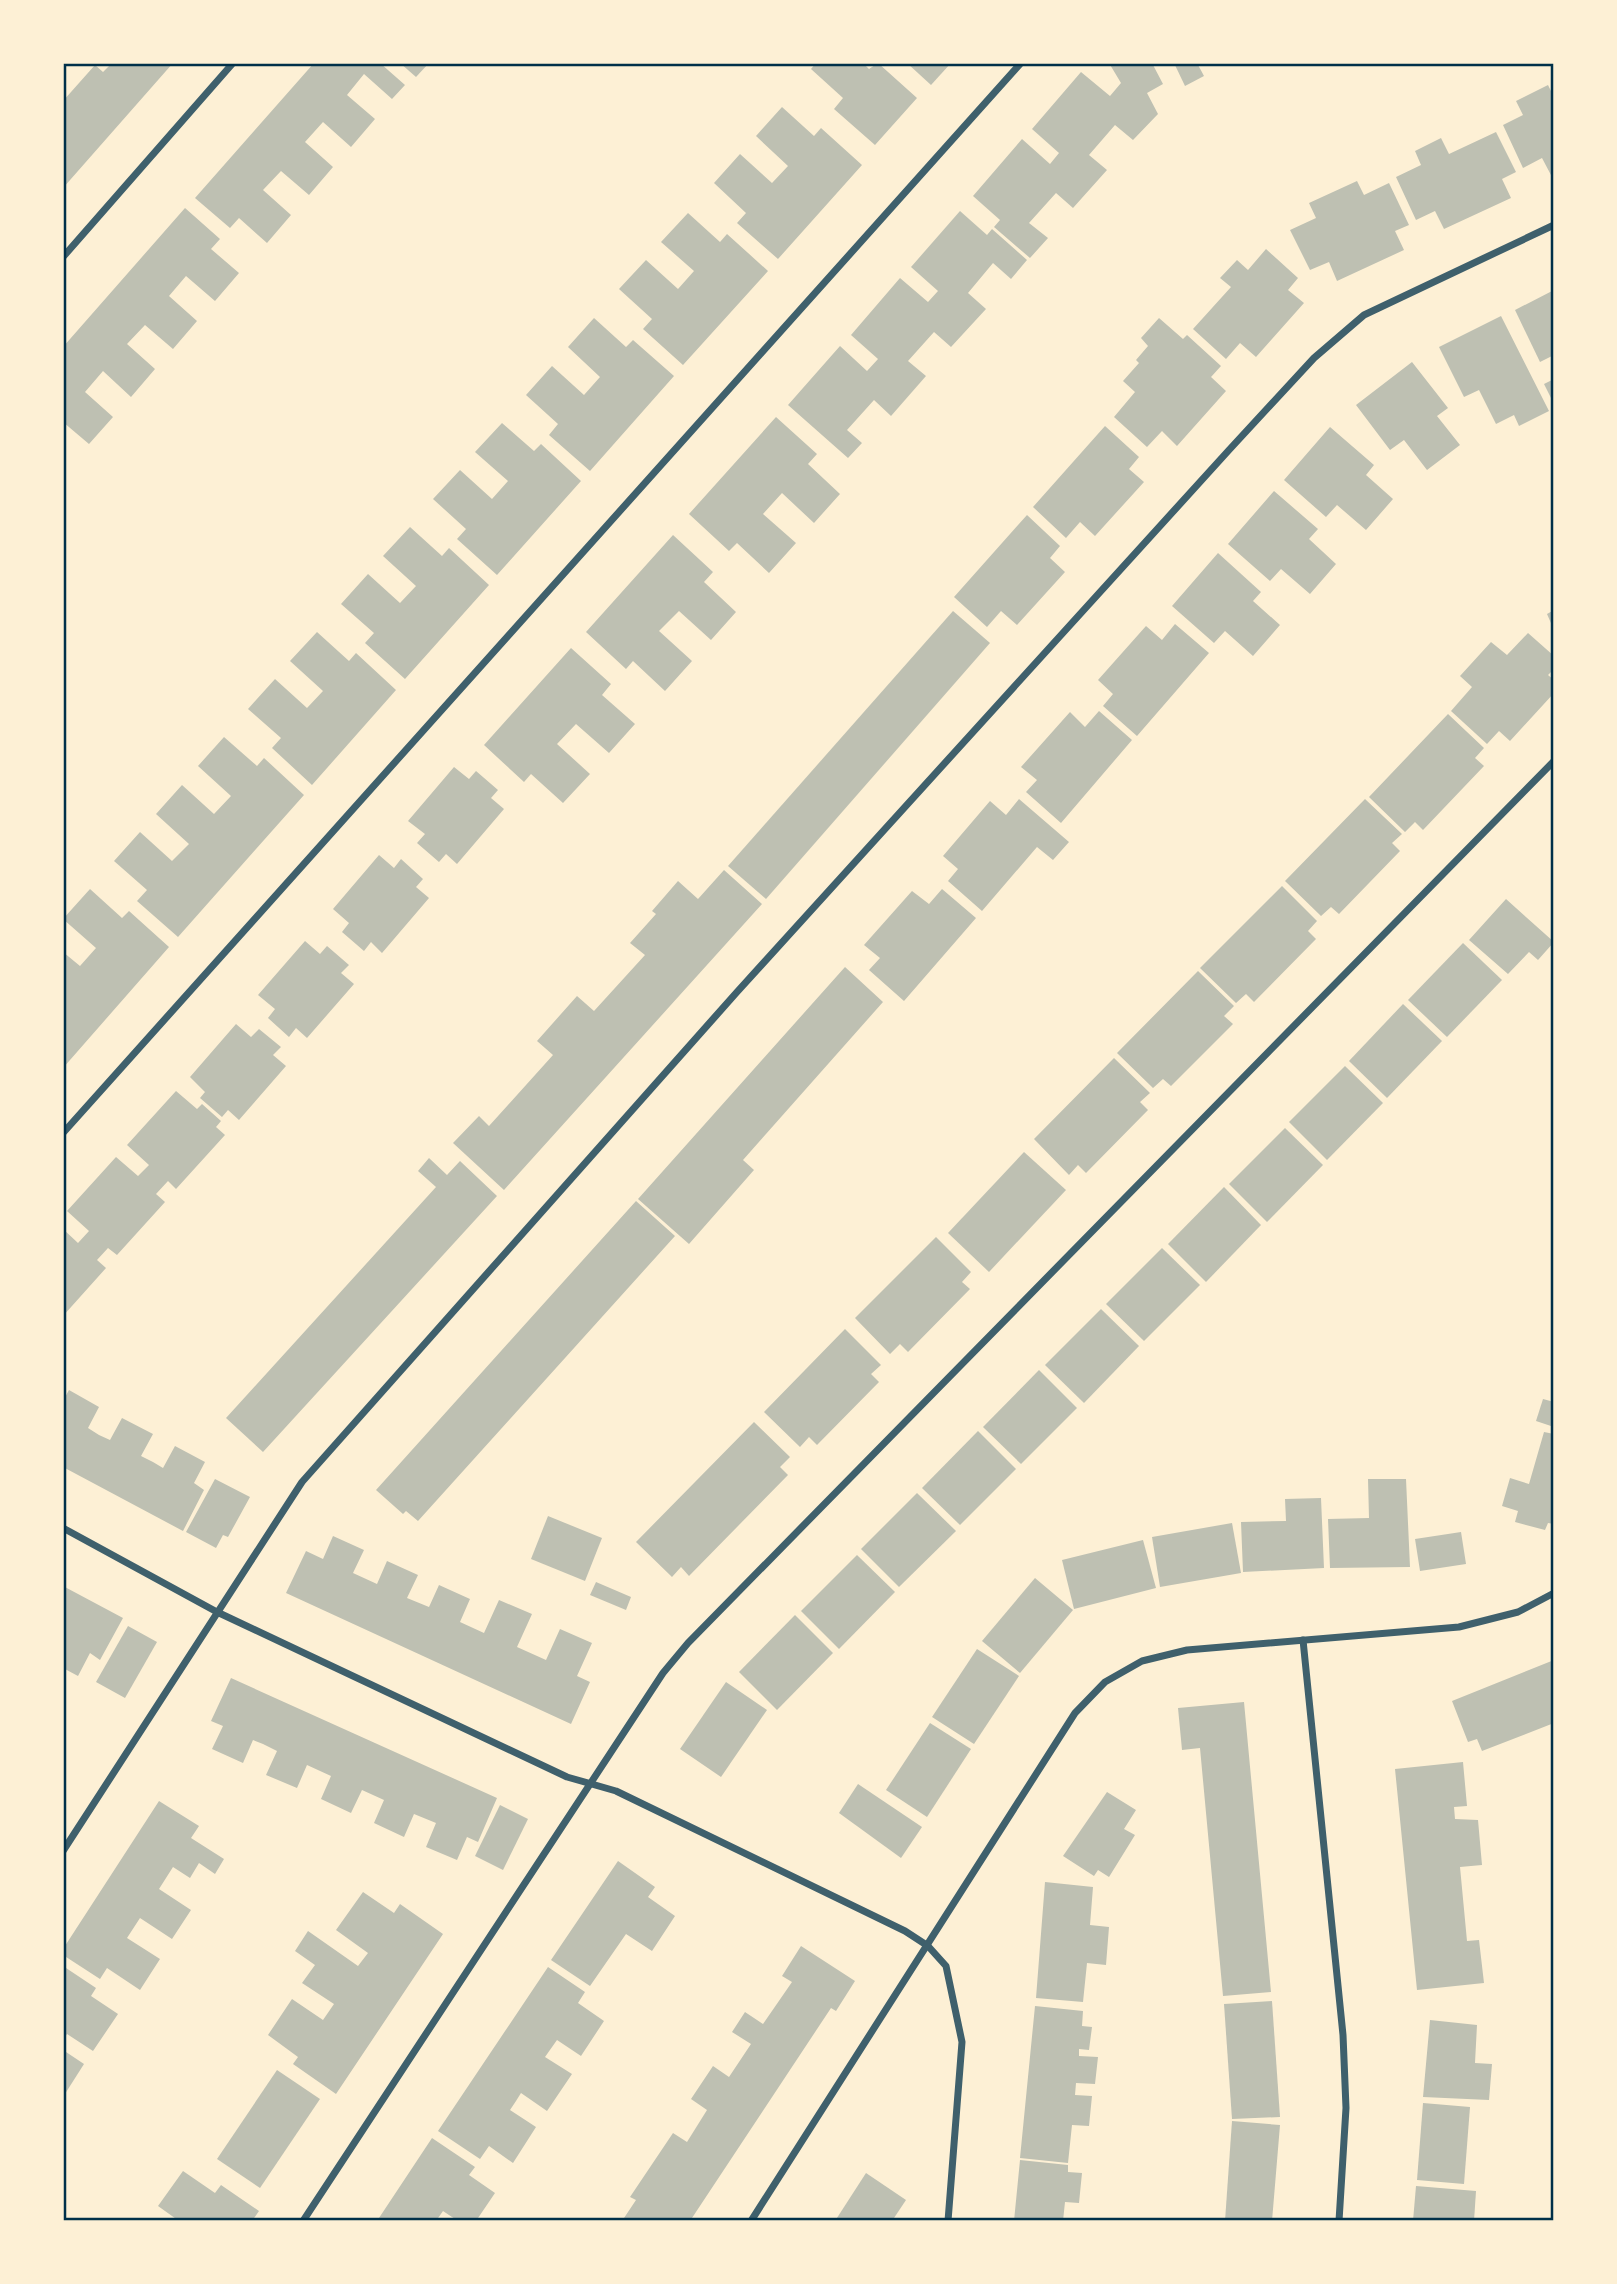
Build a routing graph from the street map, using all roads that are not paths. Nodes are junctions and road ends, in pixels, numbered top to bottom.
1 (233, 63) edge
2 (1021, 63) edge
3 (1554, 225) edge
4 (63, 257) edge
5 (1554, 761) edge
6 (63, 1133) edge
7 (63, 1528) edge
8 (1554, 1593) edge
9 (217, 1612) junction
10 (1303, 1640) junction
11 (591, 1784) junction
12 (63, 1851) edge
13 (928, 1946) junction
14 (303, 2221) edge
15 (751, 2221) edge
16 (948, 2221) edge
17 (1339, 2221) edge

1 - 4 street
2 - 6 street
3 - 9 street
5 - 11 street
7 - 9 street
8 - 10 street
9 - 11 street
9 - 12 street
10 - 13 street
10 - 17 street
11 - 13 street
11 - 14 street
13 - 15 street
13 - 16 street

